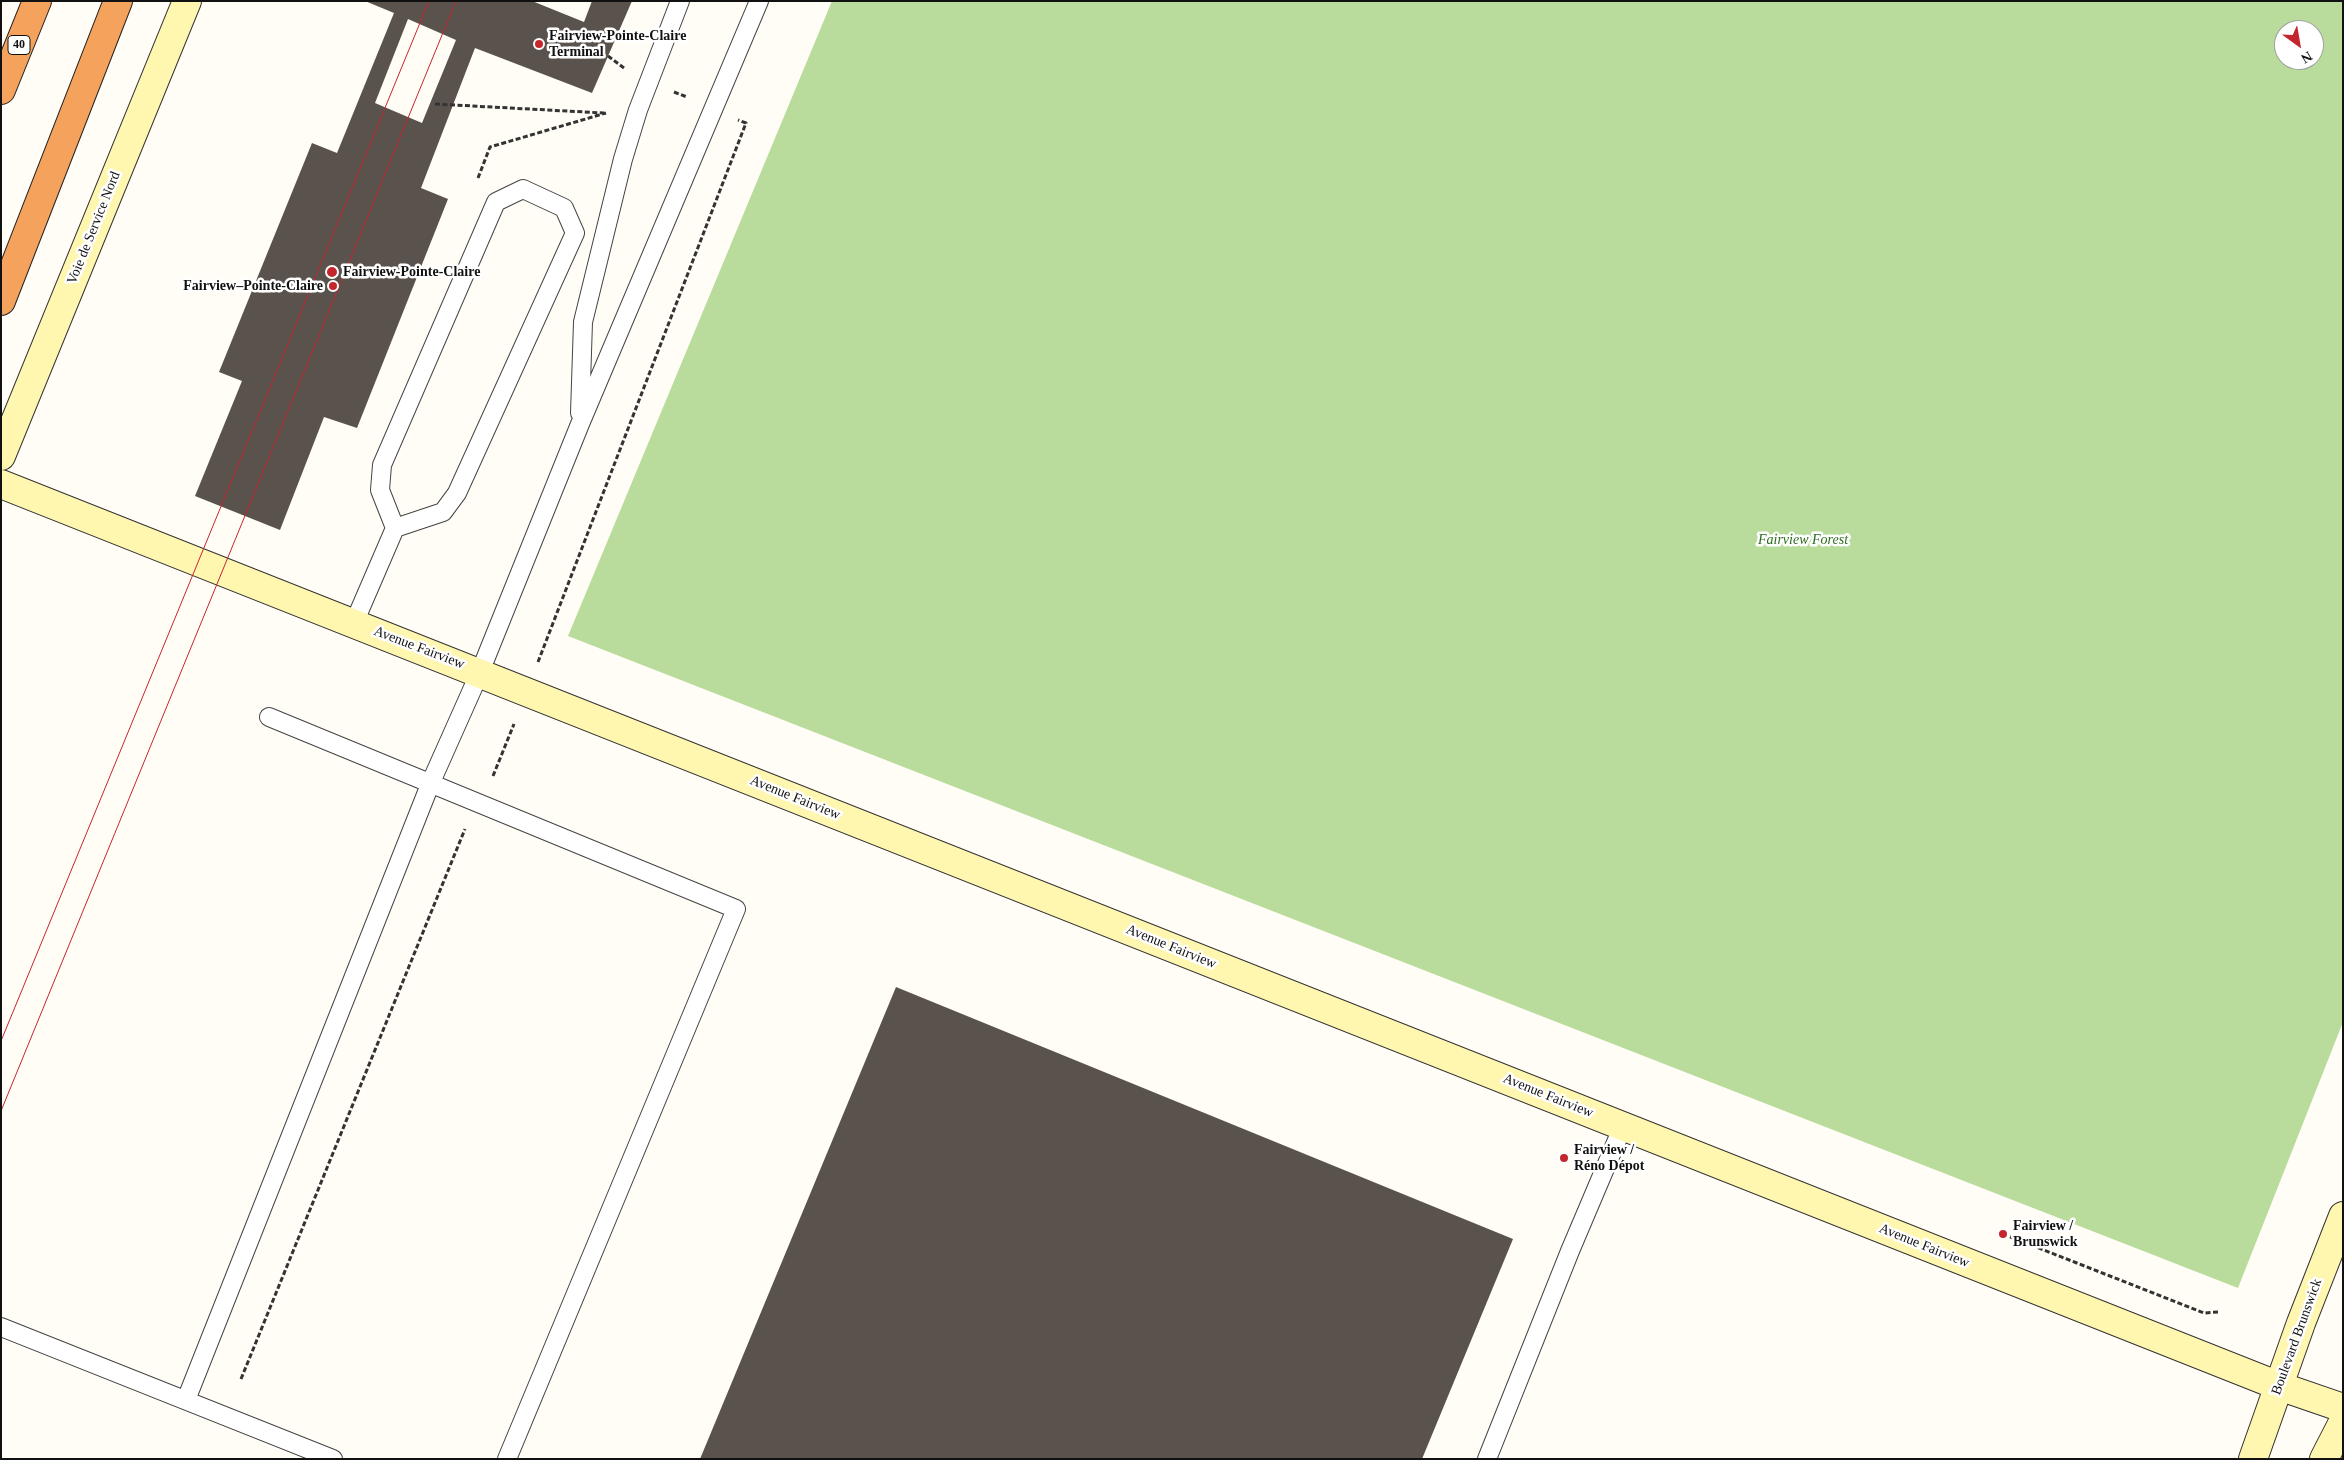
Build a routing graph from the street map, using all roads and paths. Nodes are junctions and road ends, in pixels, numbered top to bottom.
1 (37, 1) edge
2 (118, 1) edge
3 (187, 1) edge
4 (680, 1) edge
5 (759, 1) edge
6 (608, 56) dead end
7 (628, 71) dead end
8 (667, 89) dead end
9 (1, 90) edge
10 (691, 99) dead end
11 (435, 104) dead end
12 (746, 123) dead end
13 (490, 147) dead end
14 (1, 301) edge
15 (580, 424) junction
16 (1, 456) edge
17 (1, 484) edge
18 (394, 528) junction
19 (354, 623) junction
20 (548, 636) dead end
21 (480, 672) junction
22 (269, 717) dead end
23 (508, 738) dead end
24 (493, 776) dead end
25 (432, 782) junction
26 (467, 824) dead end
27 (1623, 1126) junction
28 (2343, 1216) edge
29 (2004, 1234) dead end
30 (2218, 1312) dead end
31 (1, 1327) edge
32 (241, 1379) dead end
33 (2278, 1386) junction
34 (186, 1400) junction
35 (2343, 1408) edge
36 (2343, 1422) edge
37 (333, 1459) edge
38 (507, 1459) edge
39 (1487, 1459) edge
40 (2253, 1459) edge
41 (2324, 1459) edge

1 - 9 highway, 40
2 - 14 highway
3 - 16 street, Voie de Service Nord
4 - 15 lane
5 - 15 lane
6 - 7 path
8 - 10 path
11 - 13 path
12 - 20 path
15 - 21 lane
17 - 19 street, Avenue Fairview
18 - 18 lane
18 - 19 lane
19 - 21 street, Avenue Fairview
21 - 25 lane
21 - 27 street, Avenue Fairview
22 - 25 lane
23 - 24 path
25 - 34 lane
25 - 38 lane
26 - 32 path
27 - 33 street, Avenue Fairview
27 - 39 lane
28 - 33 street, Boulevard Brunswick
29 - 30 path
31 - 34 lane
33 - 35 street, Avenue Fairview
33 - 40 street, Boulevard Brunswick
34 - 37 lane
36 - 41 street

